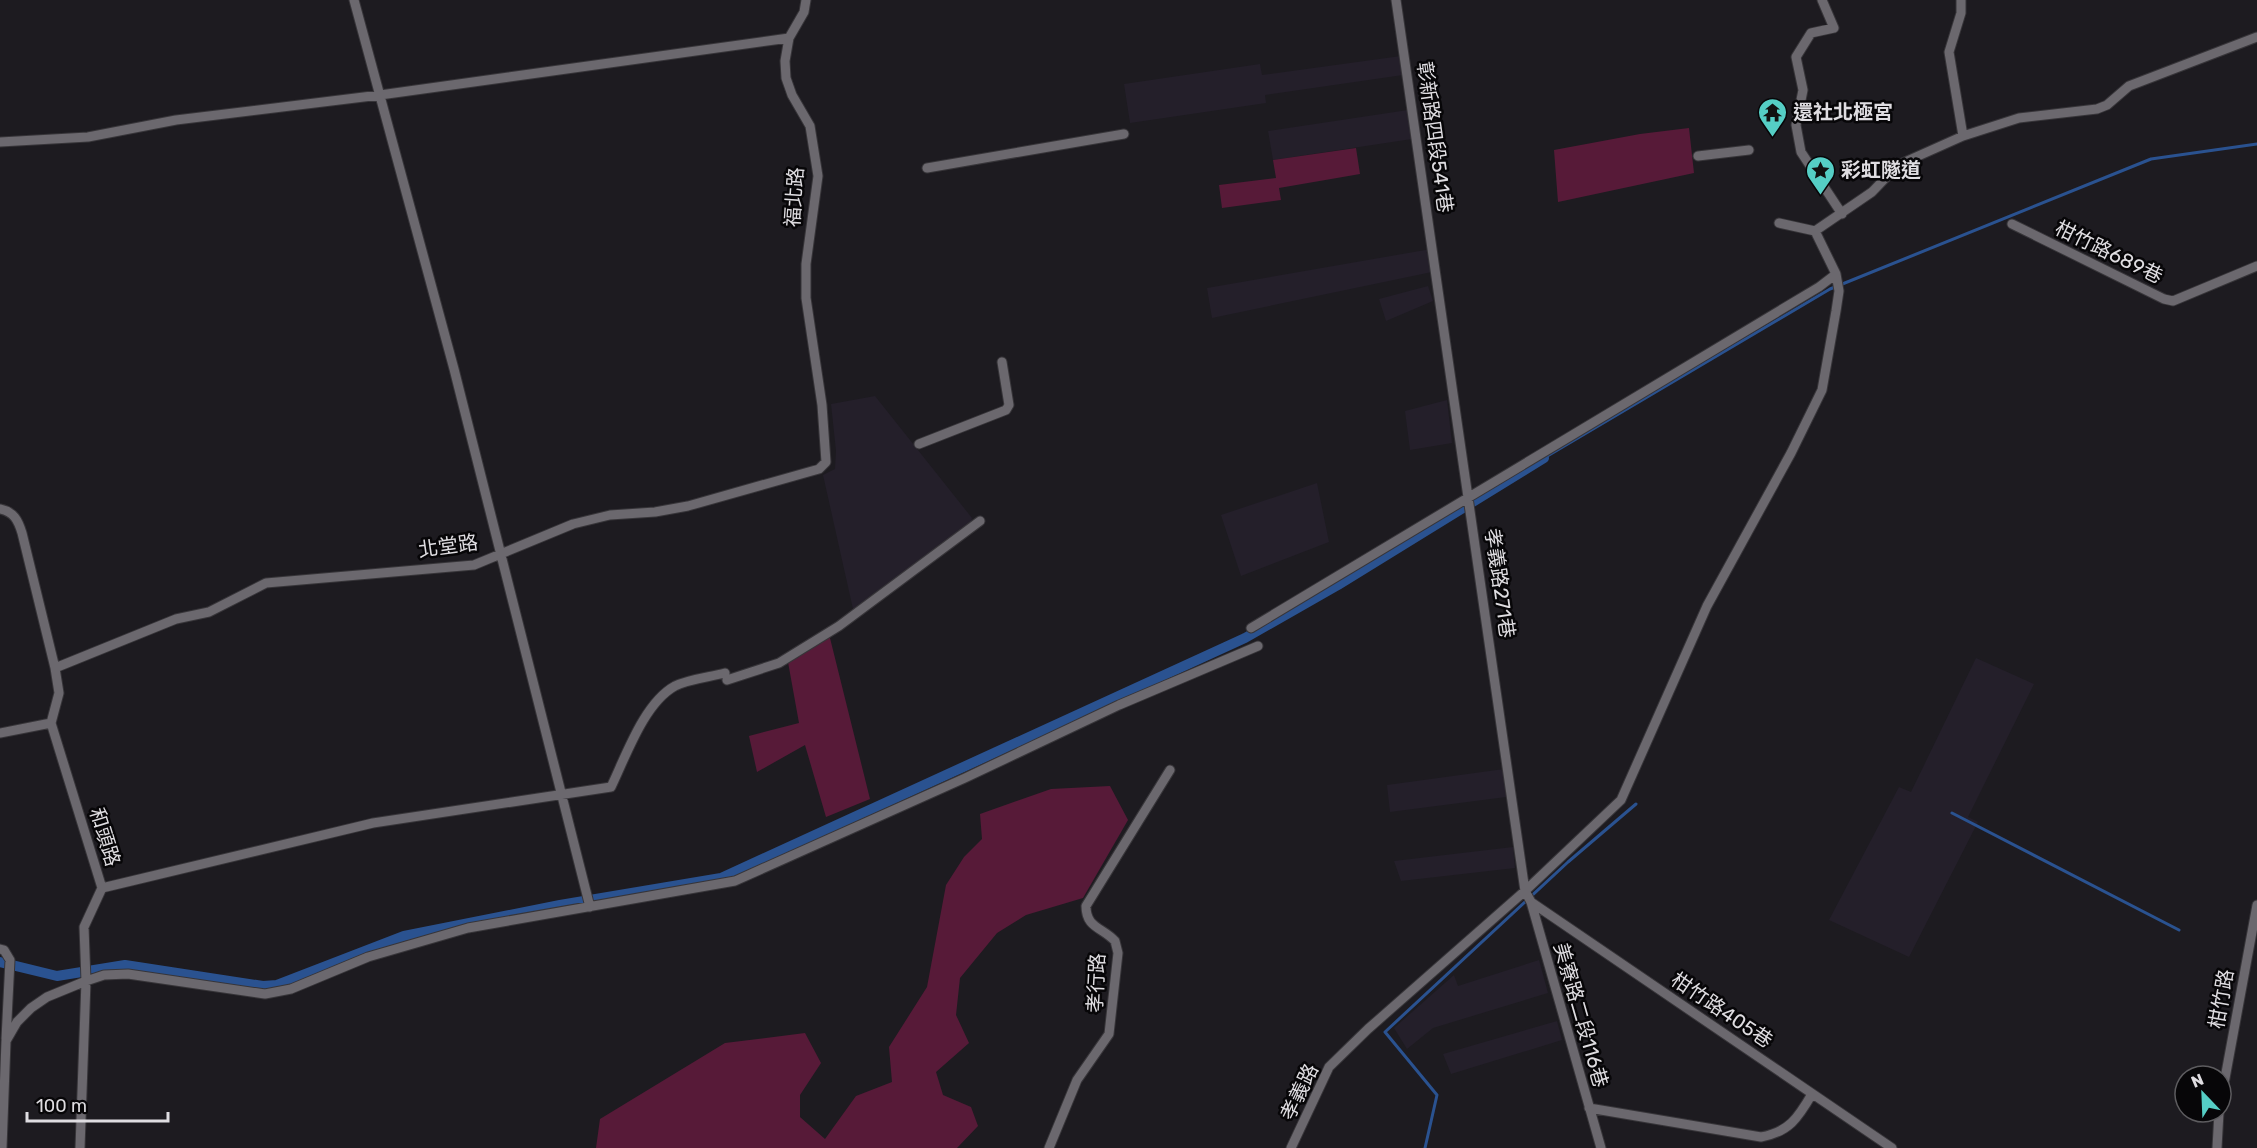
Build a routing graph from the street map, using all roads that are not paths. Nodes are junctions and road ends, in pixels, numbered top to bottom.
1 (354, 0) edge
2 (806, 0) edge
3 (1396, 0) edge
4 (1822, 0) edge
5 (1961, 0) edge
6 (2257, 37) edge
7 (789, 38) junction
8 (380, 95) junction
9 (1124, 134) dead end
10 (1963, 136) junction
11 (0, 142) edge
12 (1749, 150) dead end
13 (1698, 156) dead end
14 (927, 168) dead end
15 (1842, 214) junction
16 (1779, 223) dead end
17 (2012, 224) dead end
18 (1815, 231) junction
19 (2257, 266) edge
20 (1836, 274) junction
21 (1437, 280) joint
22 (1002, 362) dead end
23 (822, 405) joint
24 (919, 444) dead end
25 (1469, 496) junction
26 (0, 509) edge
27 (980, 521) dead end
28 (499, 554) junction
29 (1251, 628) dead end
30 (1258, 646) dead end
31 (55, 668) junction
32 (51, 723) junction
33 (0, 733) edge
34 (1170, 770) dead end
35 (561, 794) junction
36 (102, 888) junction
37 (1525, 891) junction
38 (1531, 902) junction
39 (2257, 905) edge
40 (590, 907) junction
41 (0, 949) edge
42 (86, 981) junction
43 (6, 1041) junction
44 (2228, 1064) edge
45 (1812, 1094) junction
46 (2, 1102) edge
47 (1588, 1108) junction
48 (2218, 1124) edge
49 (2, 1148) edge
50 (80, 1148) edge
51 (1049, 1148) edge
52 (1291, 1148) edge
53 (1601, 1148) edge
54 (1892, 1148) edge
55 (2217, 1148) edge

1 - 8 street
2 - 7 street, 福北路
3 - 21 street, 彰新路四段541巷
4 - 15 street
5 - 10 street
6 - 10 street
7 - 8 street
7 - 23 street, 福北路
8 - 11 street
8 - 28 street
9 - 14 street
10 - 15 street
12 - 13 street
15 - 18 street
16 - 18 street
17 - 19 street, 柑竹路689巷
18 - 20 street
20 - 25 street
20 - 37 street, 孝義路
21 - 25 street, 孝義路271巷
22 - 24 street
23 - 28 street, 北堂路
25 - 29 street
25 - 37 street, 孝義路271巷
26 - 31 street
27 - 35 street
28 - 31 street, 北堂路
28 - 35 street
30 - 40 street
31 - 32 street
32 - 33 street
32 - 36 street, 和頭路
34 - 51 street, 孝行路
35 - 36 street
35 - 40 street
36 - 42 street, 和頭路
37 - 38 street, 美寮路二段116巷
37 - 52 street, 孝義路
38 - 45 street, 柑竹路405巷
38 - 47 street, 美寮路二段116巷
39 - 44 street, 柑竹路
40 - 42 street
41 - 43 street
42 - 43 street
42 - 50 street, 和頭路
43 - 46 street
45 - 47 street
45 - 54 street, 柑竹路405巷
46 - 49 street
47 - 53 street, 美寮路二段116巷
48 - 55 street

